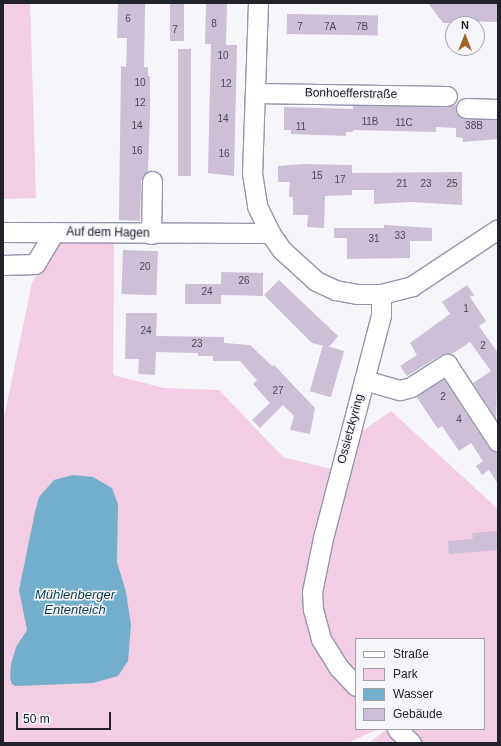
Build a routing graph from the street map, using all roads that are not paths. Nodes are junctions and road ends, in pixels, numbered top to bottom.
1 (258, 3) edge
2 (255, 93) junction
3 (446, 96) dead end
4 (466, 108) dead end
5 (498, 109) edge
6 (152, 181) dead end
7 (498, 229) edge
8 (3, 232) edge
9 (54, 232) junction
10 (270, 233) junction
11 (156, 234) junction
12 (3, 265) edge
13 (381, 294) junction
14 (364, 380) junction
15 (498, 442) edge
16 (355, 685) edge
17 (398, 730) edge
18 (410, 743) edge

1 - 2 street
2 - 3 street, Bonhoefferstraße
2 - 10 street
4 - 5 street
6 - 11 street
7 - 13 street
8 - 9 street, Auf dem Hagen
9 - 11 street, Auf dem Hagen
9 - 12 street, Auf dem Hagen
10 - 11 street
10 - 13 street
13 - 14 street, Ossietzkyring
14 - 15 street
14 - 16 street, Ossietzkyring
17 - 18 street

